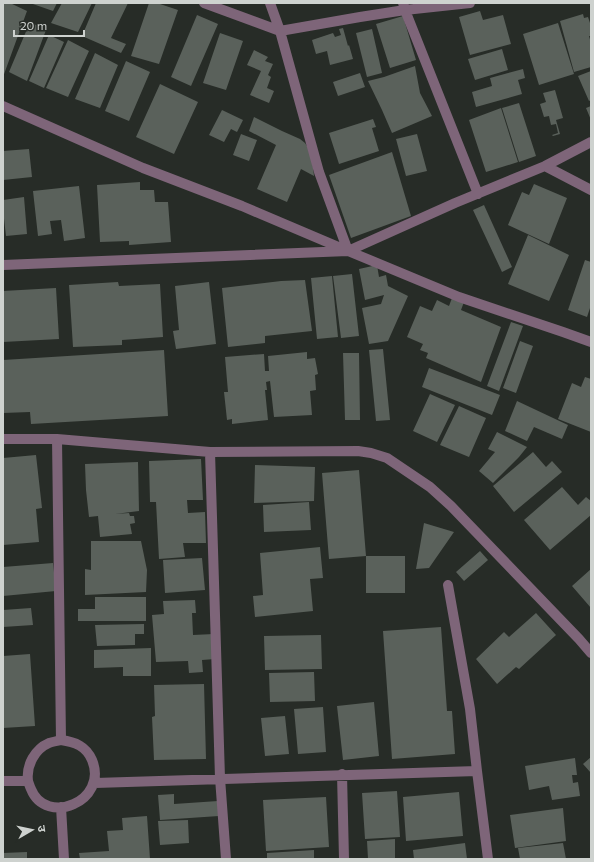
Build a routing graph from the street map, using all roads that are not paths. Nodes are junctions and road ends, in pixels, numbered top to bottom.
1 (204, 3) edge
2 (272, 3) edge
3 (470, 3) edge
4 (404, 7) edge
5 (280, 31) junction
6 (3, 106) edge
7 (591, 142) edge
8 (545, 166) junction
9 (591, 190) edge
10 (478, 194) junction
11 (348, 251) junction
12 (3, 265) edge
13 (591, 342) edge
14 (3, 439) edge
15 (57, 439) junction
16 (210, 452) junction
17 (448, 585) dead end
18 (591, 653) edge
19 (61, 740) junction
20 (476, 771) junction
21 (342, 774) junction
22 (220, 778) junction
23 (3, 781) edge
24 (28, 781) junction
25 (95, 783) junction
26 (61, 807) junction
27 (64, 859) edge
28 (226, 859) edge
29 (344, 859) edge
30 (488, 859) edge

1 - 5 street
2 - 5 street
3 - 4 street
4 - 5 street
4 - 10 street
5 - 11 street
6 - 11 street
7 - 8 street
8 - 9 street
8 - 10 street
10 - 11 street
11 - 12 street
11 - 13 street
14 - 15 street
15 - 16 street
15 - 19 street
16 - 18 street
16 - 22 street
17 - 20 street
19 - 24 street
19 - 25 street
20 - 21 street
20 - 30 street
21 - 22 street
21 - 29 street
22 - 25 street
22 - 28 street
23 - 24 street
24 - 26 street
25 - 26 street
26 - 27 street

